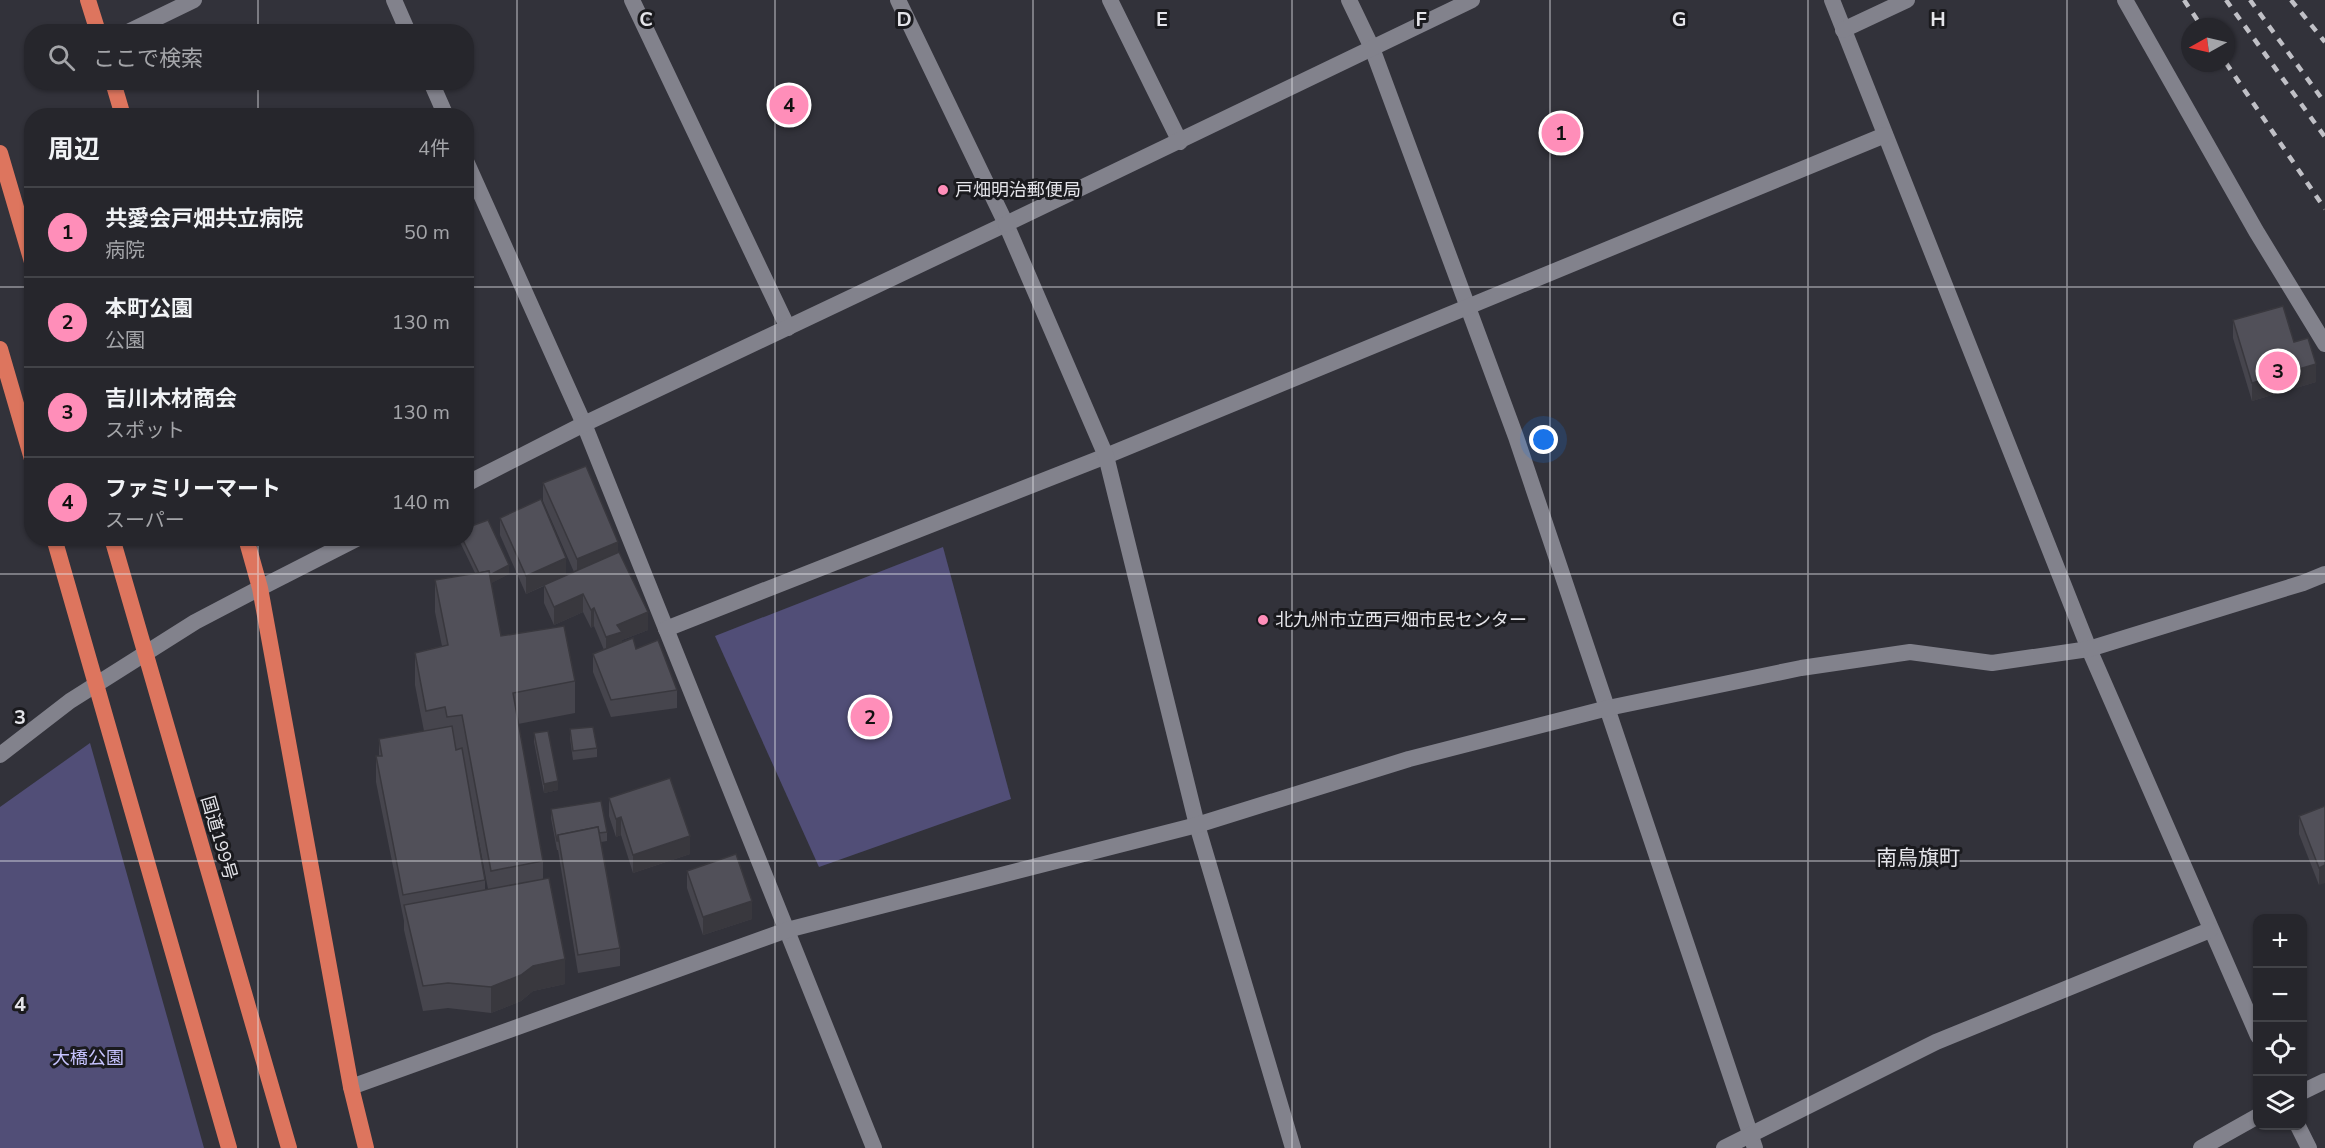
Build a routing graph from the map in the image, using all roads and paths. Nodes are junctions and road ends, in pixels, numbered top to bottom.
1 (88, 0) edge
2 (194, 0) edge
3 (394, 0) edge
4 (632, 0) edge
5 (898, 0) edge
6 (1110, 0) edge
7 (1350, 0) edge
8 (1472, 0) edge
9 (1832, 0) edge
10 (1907, 0) edge
11 (2125, 0) edge
12 (96, 24) edge
13 (144, 24) edge
14 (404, 24) edge
15 (1844, 30) junction
16 (1372, 48) junction
17 (115, 90) edge
18 (435, 90) edge
19 (121, 108) edge
20 (442, 108) edge
21 (1885, 135) junction
22 (1180, 142) junction
23 (0, 153) edge
24 (474, 179) edge
25 (1006, 225) junction
26 (24, 235) edge
27 (1467, 306) junction
28 (788, 328) junction
29 (2325, 344) edge
30 (0, 349) edge
31 (584, 424) junction
32 (24, 432) edge
33 (1106, 456) junction
34 (474, 480) edge
35 (56, 546) edge
36 (114, 546) edge
37 (248, 546) edge
38 (342, 546) edge
39 (2325, 574) edge
40 (260, 588) junction
41 (666, 629) junction
42 (2089, 649) junction
43 (1608, 708) junction
44 (0, 755) edge
45 (1197, 825) junction
46 (787, 930) junction
47 (2210, 930) junction
48 (2253, 1025) edge
49 (2325, 1081) edge
50 (351, 1087) junction
51 (2307, 1090) edge
52 (2253, 1119) edge
53 (2300, 1130) edge
54 (1753, 1142) edge
55 (229, 1148) edge
56 (289, 1148) edge
57 (366, 1148) edge
58 (874, 1148) edge
59 (1293, 1148) edge
60 (1724, 1148) edge
61 (2201, 1148) edge
62 (2309, 1148) edge

1 - 12 highway
2 - 13 street
3 - 14 street
4 - 28 street
5 - 25 street
6 - 22 street
7 - 16 street
8 - 16 street
9 - 15 street
10 - 15 street
11 - 29 street
15 - 21 street
16 - 22 street
16 - 27 street
17 - 19 highway
18 - 20 street
21 - 27 street
21 - 42 street
22 - 25 street
23 - 26 highway
24 - 31 street
25 - 28 street
25 - 33 street
27 - 33 street
27 - 43 street
28 - 31 street
30 - 32 highway
31 - 34 street
31 - 41 street
33 - 41 street
33 - 45 street
35 - 55 highway
36 - 56 highway, 国道199号
37 - 40 highway
38 - 40 street
39 - 42 street
40 - 44 street
40 - 50 highway
41 - 46 street
42 - 43 street
42 - 47 street
43 - 45 street
43 - 54 street
45 - 46 street
45 - 59 street
46 - 50 street
46 - 58 street
47 - 48 street
47 - 54 street
49 - 51 street
50 - 57 highway
52 - 61 street
53 - 62 street
54 - 60 street

